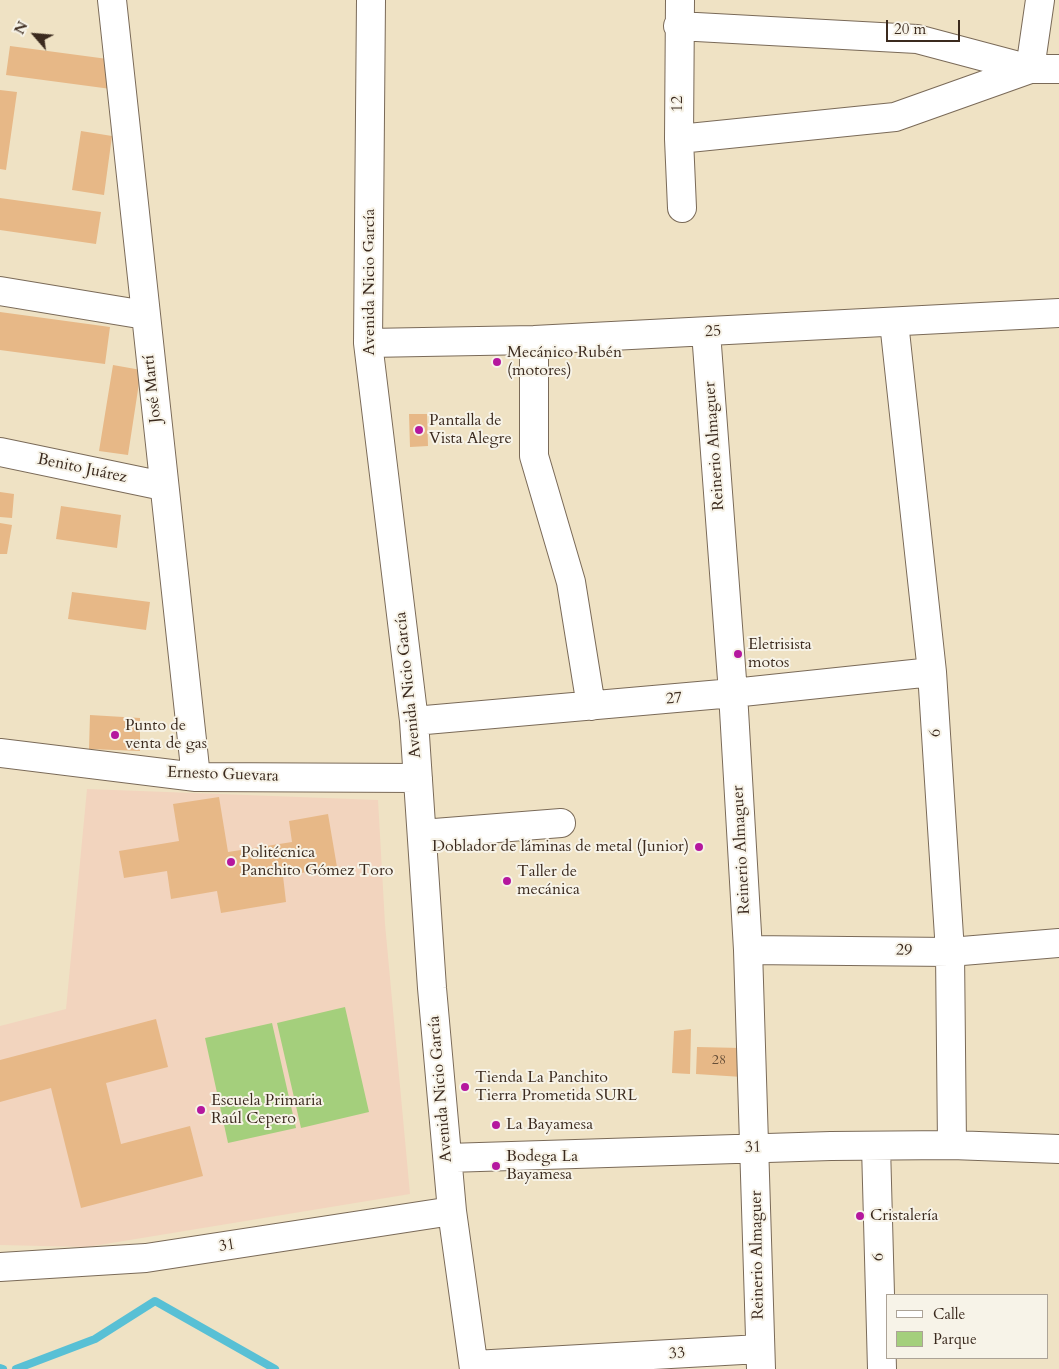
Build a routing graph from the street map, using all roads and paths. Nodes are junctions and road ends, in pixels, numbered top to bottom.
1 (112, 0) edge
2 (371, 0) edge
3 (1040, 0) edge
4 (679, 13) edge
5 (1030, 69) junction
6 (1059, 69) edge
7 (679, 139) junction
8 (682, 208) dead end
9 (0, 291) edge
10 (1059, 314) edge
11 (145, 315) junction
12 (894, 322) junction
13 (706, 332) junction
14 (534, 340) junction
15 (368, 343) junction
16 (0, 452) edge
17 (163, 486) junction
18 (932, 672) junction
19 (733, 693) junction
20 (591, 706) junction
21 (414, 721) junction
22 (0, 753) edge
23 (196, 777) junction
24 (418, 778) junction
25 (561, 823) dead end
26 (422, 834) junction
27 (1059, 943) edge
28 (748, 950) junction
29 (950, 952) junction
30 (952, 1145) junction
31 (876, 1146) junction
32 (755, 1148) junction
33 (1059, 1149) edge
34 (448, 1158) junction
35 (452, 1211) junction
36 (0, 1267) edge
37 (761, 1359) edge
38 (474, 1367) edge
39 (882, 1369) edge

1 - 11 street, José Martí
2 - 15 street, Avenida Nicio García
3 - 5 street
4 - 5 street
4 - 7 street, 12
5 - 6 street
5 - 7 street
7 - 8 street, 12
9 - 11 street
10 - 12 street, 25
11 - 17 street, José Martí
12 - 13 street, 25
12 - 18 street, 6
13 - 14 street, 25
13 - 19 street, Reinerio Almaguer
14 - 15 street, 25
14 - 20 street
15 - 21 street, Avenida Nicio García
16 - 17 street, Benito Juárez
17 - 23 street, José Martí
18 - 19 street, 27
18 - 29 street, 6
19 - 20 street, 27
19 - 28 street, Reinerio Almaguer
20 - 21 street, 27
21 - 24 street, Avenida Nicio García
22 - 23 street, Ernesto Guevara
23 - 24 street, Ernesto Guevara
24 - 26 street, Avenida Nicio García
25 - 26 street
26 - 34 street, Avenida Nicio García
27 - 29 street, 29
28 - 29 street, 29
28 - 32 street, Reinerio Almaguer
29 - 30 street, 6
30 - 31 street, 31
30 - 33 street, 31
31 - 32 street, 31
31 - 39 street, 6
32 - 34 street, 31
32 - 37 street, Reinerio Almaguer
34 - 35 street, Avenida Nicio García
35 - 36 street, 31
35 - 38 street, Avenida Nicio García
37 - 38 street, 33

